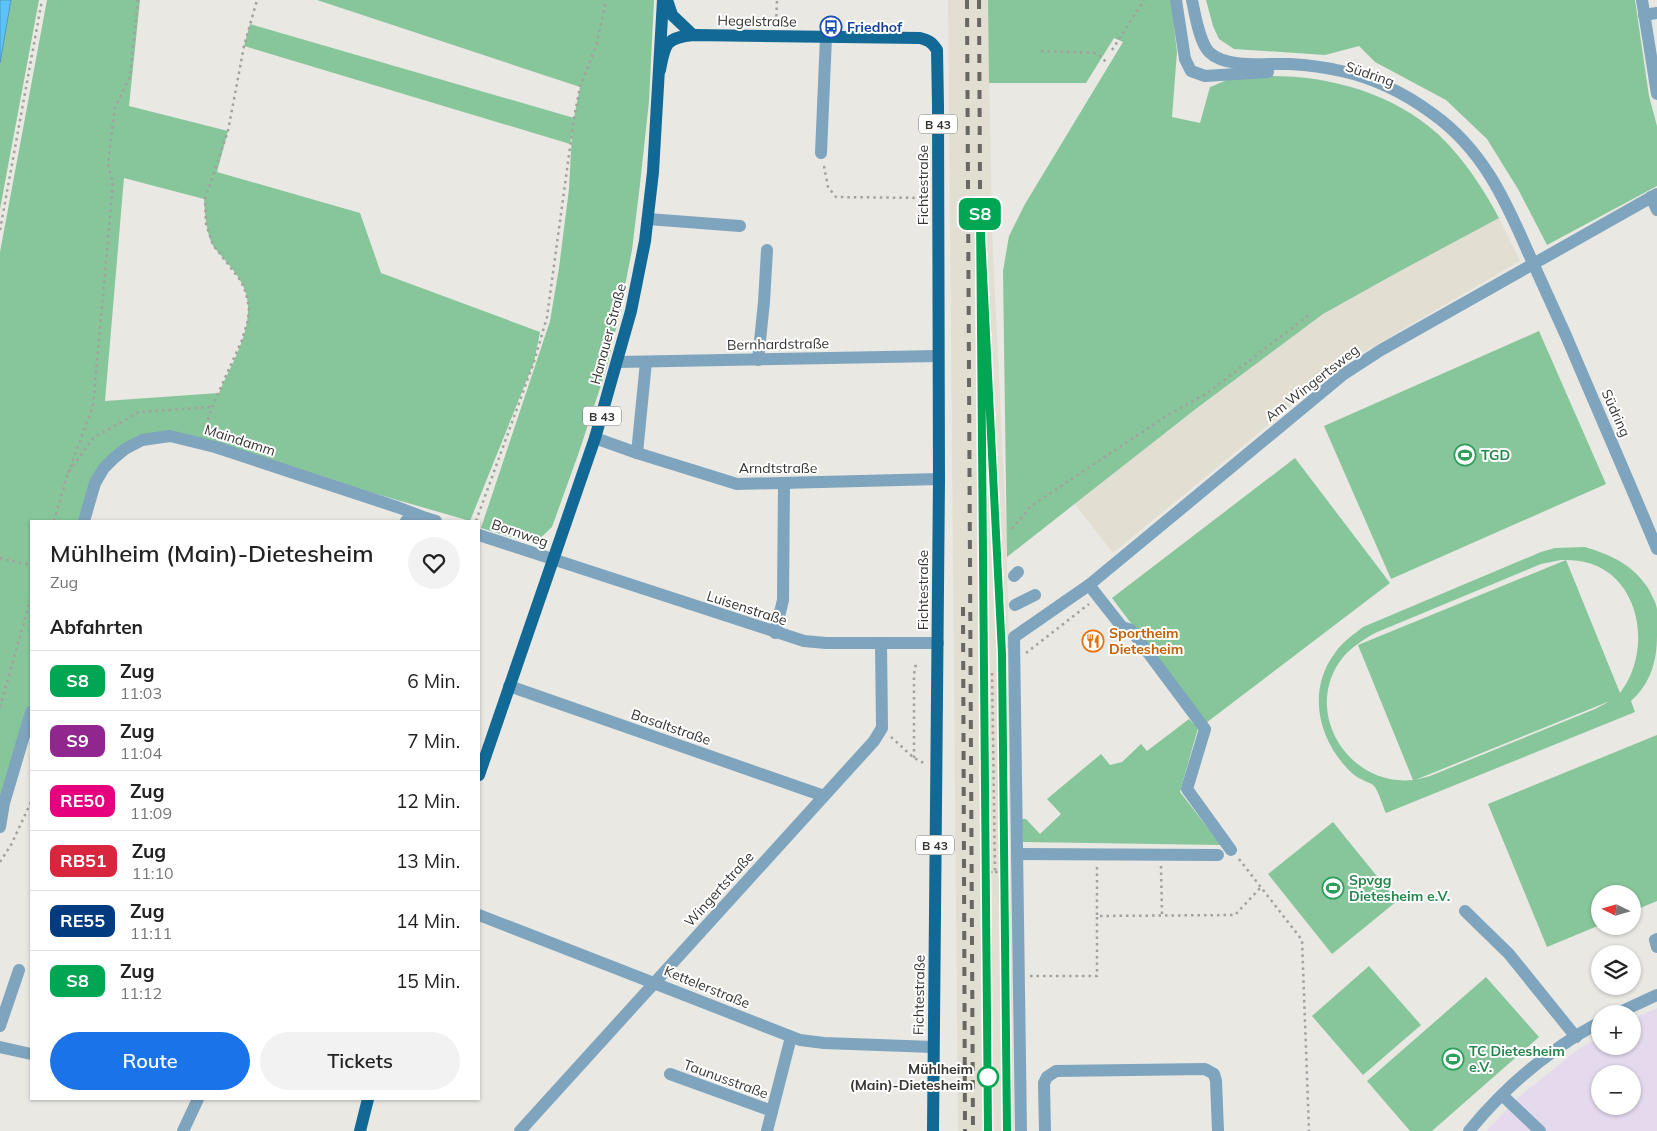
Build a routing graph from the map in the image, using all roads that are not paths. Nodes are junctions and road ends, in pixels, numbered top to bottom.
1 (665, 0) edge
2 (1176, 0) edge
3 (1192, 0) edge
4 (1642, 0) edge
5 (1651, 14) edge
6 (693, 35) junction
7 (826, 37) junction
8 (937, 50) joint
9 (660, 70) junction
10 (1657, 94) edge
11 (821, 153) road end
12 (1654, 196) edge
13 (1657, 210) edge
14 (648, 219) junction
15 (740, 226) dead end
16 (767, 250) dead end
17 (1533, 263) junction
18 (938, 356) junction
19 (758, 360) junction
20 (618, 362) junction
21 (646, 362) junction
22 (595, 438) junction
23 (637, 453) junction
24 (939, 479) junction
25 (784, 484) junction
26 (84, 520) edge
27 (431, 520) edge
28 (480, 535) edge
29 (1657, 549) edge
30 (552, 560) junction
31 (1089, 585) junction
32 (1035, 595) dead end
33 (1015, 606) dead end
34 (775, 632) junction
35 (881, 643) junction
36 (938, 643) junction
37 (509, 686) junction
38 (30, 715) edge
39 (480, 773) edge
40 (824, 796) junction
41 (0, 827) edge
42 (1017, 848) junction
43 (1231, 850) road end
44 (1218, 855) dead end
45 (1465, 911) dead end
46 (480, 915) edge
47 (1657, 939) edge
48 (1657, 947) edge
49 (19, 970) dead end
50 (654, 982) junction
51 (1657, 995) edge
52 (1635, 1005) edge
53 (0, 1022) edge
54 (1591, 1028) edge
55 (791, 1037) junction
56 (1576, 1037) junction
57 (933, 1046) junction
58 (0, 1047) edge
59 (30, 1054) edge
60 (670, 1074) dead end
61 (1502, 1095) junction
62 (198, 1100) edge
63 (368, 1100) edge
64 (772, 1111) junction
65 (183, 1131) edge
66 (360, 1131) edge
67 (520, 1131) edge
68 (767, 1131) edge
69 (933, 1131) edge
70 (1021, 1131) edge
71 (1045, 1131) edge
72 (1218, 1131) edge
73 (1469, 1131) edge
74 (1540, 1131) edge

1 - 6 main road, B 43
1 - 9 main road, Hanauer Straße / B 43
2 - 17 street, Südring
3 - 17 street, Südring
4 - 5 street
5 - 10 street
6 - 7 main road, Hegelstraße / B 43
6 - 9 main road, Hegelstraße / B 43
7 - 8 main road, Hegelstraße / B 43
7 - 11 street
8 - 18 main road, Fichtestraße / B 43
9 - 14 main road, Hanauer Straße / B 43
12 - 13 street
12 - 17 street, Am Wingertsweg
14 - 15 street
14 - 20 main road, Hanauer Straße / B 43
16 - 19 street
17 - 29 street, Südring
17 - 31 street, Am Wingertsweg
18 - 19 street, Bernhardstraße
18 - 24 main road, Fichtestraße / B 43
19 - 21 street, Bernhardstraße
20 - 21 street, Bernhardstraße
20 - 22 main road, Hanauer Straße / B 43
21 - 23 street
22 - 23 street, Arndtstraße
22 - 30 main road, Hanauer Straße / B 43
23 - 25 street, Arndtstraße
24 - 25 street, Arndtstraße
24 - 36 main road, Fichtestraße / B 43
25 - 34 street
26 - 27 street, Maindamm
28 - 30 street, Bornweg
30 - 34 street, Luisenstraße
30 - 37 main road, Hanauer Straße / B 43
31 - 42 street, Am Wingertsweg
31 - 43 street
32 - 33 street
34 - 35 street, Luisenstraße
35 - 36 street, Luisenstraße
35 - 40 street, Wingertstraße
36 - 57 main road, Fichtestraße / B 43
37 - 39 main road, Hanauer Straße / B 43
37 - 40 street, Basaltstraße
38 - 41 street
40 - 50 street, Wingertstraße
42 - 44 street
42 - 70 street
45 - 56 street
46 - 50 street, Kettelerstraße
47 - 48 street
49 - 53 street
50 - 55 street, Kettelerstraße
50 - 67 street, Wingertstraße
51 - 52 street
54 - 56 street
55 - 57 street, Kettelerstraße
55 - 64 street, Taunusstraße
56 - 61 street
57 - 69 main road, Fichtestraße / B 43
58 - 59 street
60 - 64 street, Taunusstraße
61 - 73 street
61 - 74 street
62 - 65 street
63 - 66 main road
64 - 68 street, Taunusstraße
71 - 72 street

